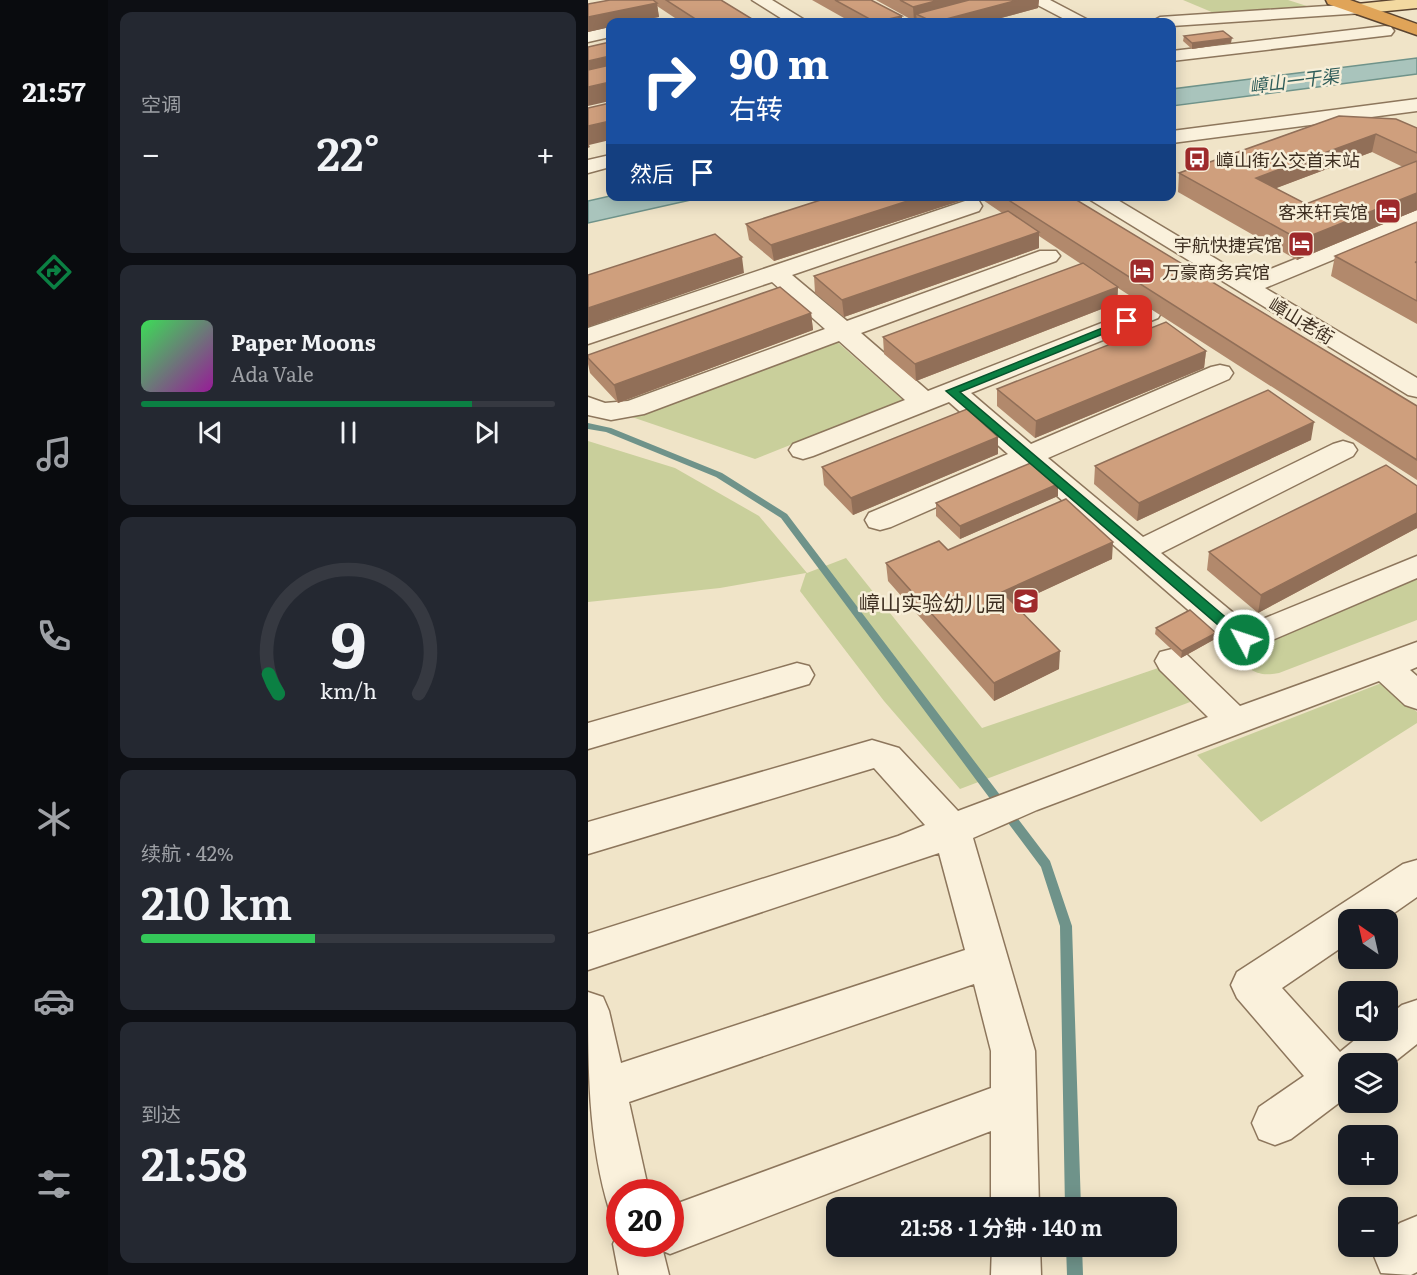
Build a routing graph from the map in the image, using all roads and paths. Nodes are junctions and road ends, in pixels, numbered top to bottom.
1 (760, 0) edge
2 (1036, 0) edge
3 (1334, 0) edge
4 (1377, 13) edge
5 (1416, 16) edge
6 (792, 18) edge
7 (1074, 18) edge
8 (1176, 21) edge
9 (606, 33) edge
10 (588, 37) edge
11 (1176, 55) edge
12 (1417, 105) edge
13 (1367, 112) junction
14 (1398, 126) edge
15 (1176, 137) edge
16 (606, 162) edge
17 (588, 167) edge
18 (1103, 201) edge
19 (971, 206) dead end
20 (1417, 217) edge
21 (1048, 256) dead end
22 (776, 273) junction
23 (1240, 283) junction
24 (1211, 288) edge
25 (1149, 313) edge
26 (843, 331) junction
27 (588, 336) edge
28 (1220, 373) dead end
29 (1417, 389) edge
30 (952, 391) junction
31 (924, 402) junction
32 (588, 405) edge
33 (803, 450) dead end
34 (1343, 450) dead end
35 (1028, 456) junction
36 (880, 520) dead end
37 (1140, 551) junction
38 (1417, 566) edge
39 (1417, 654) edge
40 (1172, 661) dead end
41 (1384, 666) junction
42 (797, 675) dead end
43 (1417, 696) edge
44 (1235, 722) junction
45 (588, 736) edge
46 (951, 830) junction
47 (588, 838) edge
48 (1417, 876) edge
49 (1367, 909) edge
50 (1338, 928) edge
51 (588, 952) edge
52 (988, 961) junction
53 (588, 1011) edge
54 (1417, 1019) edge
55 (1371, 1053) edge
56 (1338, 1063) edge
57 (1338, 1078) edge
58 (604, 1089) junction
59 (1014, 1101) junction
60 (1275, 1123) dead end
61 (623, 1179) edge
62 (1015, 1197) edge
63 (684, 1225) edge
64 (640, 1257) edge
65 (644, 1275) edge

1 - 6 street
2 - 7 street
3 - 4 highway
4 - 5 main road
4 - 8 street
4 - 11 street
9 - 10 street
12 - 13 street
13 - 14 street
13 - 15 street
16 - 17 street
18 - 23 street, 嶂山老街
19 - 22 street
20 - 23 street
21 - 26 street
22 - 26 street
22 - 27 street
23 - 24 street
23 - 29 street, 嶂山老街
25 - 30 street
26 - 31 street
26 - 32 street
28 - 35 street
30 - 31 street
30 - 35 street
31 - 33 street
34 - 37 street
35 - 36 street
35 - 37 street
37 - 38 street
39 - 41 street
40 - 44 street
41 - 43 street
41 - 44 street
42 - 45 street
44 - 46 street
46 - 47 street
46 - 51 street
46 - 52 street
48 - 49 street
50 - 56 street
52 - 58 street
52 - 59 street
53 - 58 street
54 - 55 street
57 - 60 street
58 - 61 street
59 - 62 street
59 - 63 street
64 - 65 street

